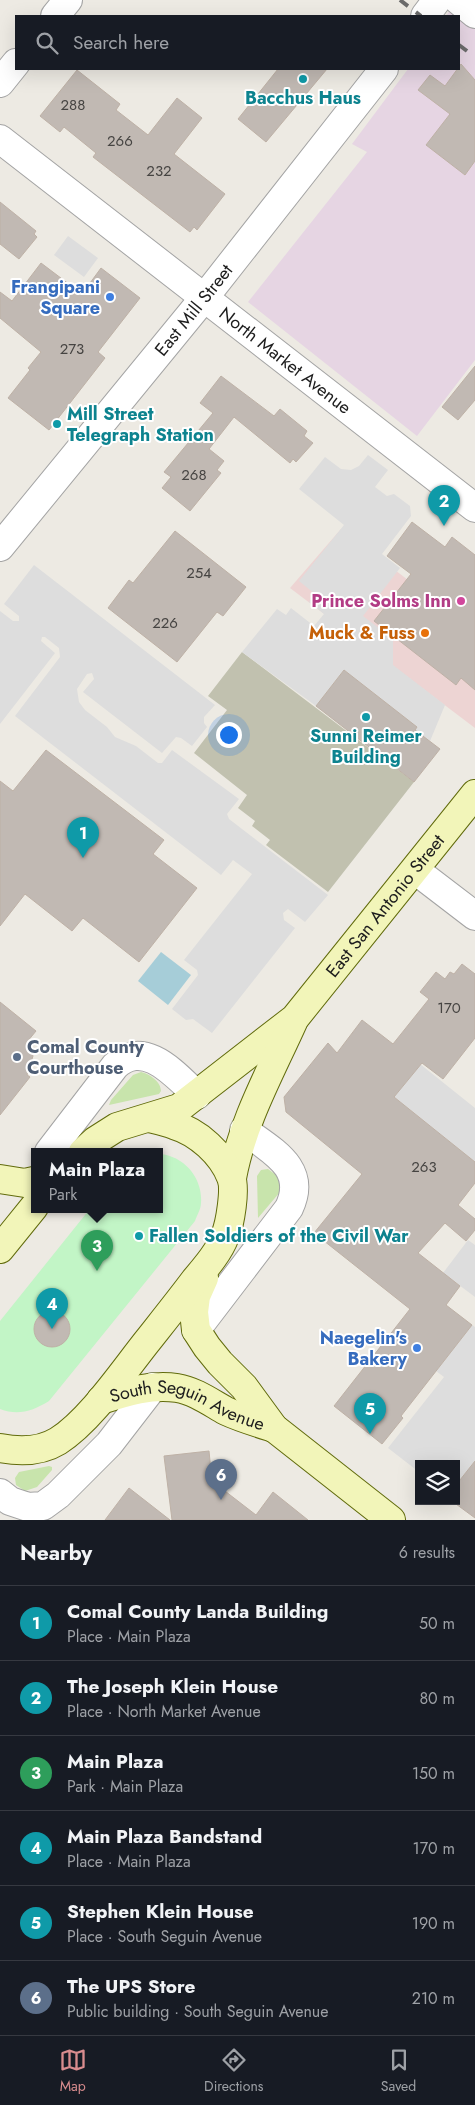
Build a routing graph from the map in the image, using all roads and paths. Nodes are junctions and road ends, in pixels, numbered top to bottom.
1 (68, 0) edge
2 (437, 0) edge
3 (458, 0) edge
4 (475, 14) edge
5 (55, 15) edge
6 (426, 15) edge
7 (15, 64) edge
8 (383, 70) edge
9 (0, 83) edge
10 (0, 139) edge
11 (204, 298) junction
12 (475, 508) edge
13 (0, 547) edge
14 (475, 794) edge
15 (415, 870) junction
16 (475, 916) edge
17 (295, 1018) junction
18 (198, 1095) junction
19 (149, 1118) junction
20 (244, 1130) junction
21 (52, 1148) edge
22 (87, 1148) edge
23 (232, 1178) junction
24 (26, 1184) edge
25 (0, 1250) edge
26 (212, 1258) junction
27 (196, 1330) junction
28 (153, 1387) junction
29 (101, 1400) junction
30 (274, 1428) junction
31 (5, 1453) edge
32 (0, 1493) edge
33 (391, 1520) edge

1 - 5 street
2 - 6 street
3 - 4 street
7 - 9 street
8 - 11 street, East Mill Street
10 - 11 street, North Market Avenue
11 - 12 street, North Market Avenue
11 - 13 street, East Mill Street
14 - 15 main road, East San Antonio Street
15 - 16 street
15 - 17 main road, East San Antonio Street
17 - 18 main road, East San Antonio Street
17 - 20 main road, East San Antonio Street
18 - 19 main road, East San Antonio Street
18 - 21 street
19 - 22 main road, East San Antonio Street
19 - 23 main road
20 - 23 main road, East San Antonio Street
20 - 27 street
23 - 26 main road, East San Antonio Street
24 - 25 main road
26 - 27 main road
26 - 29 main road
27 - 30 main road, South Seguin Avenue
28 - 29 main road, South Seguin Avenue
28 - 30 main road, South Seguin Avenue
28 - 32 street
29 - 31 main road
30 - 33 main road, South Seguin Avenue

